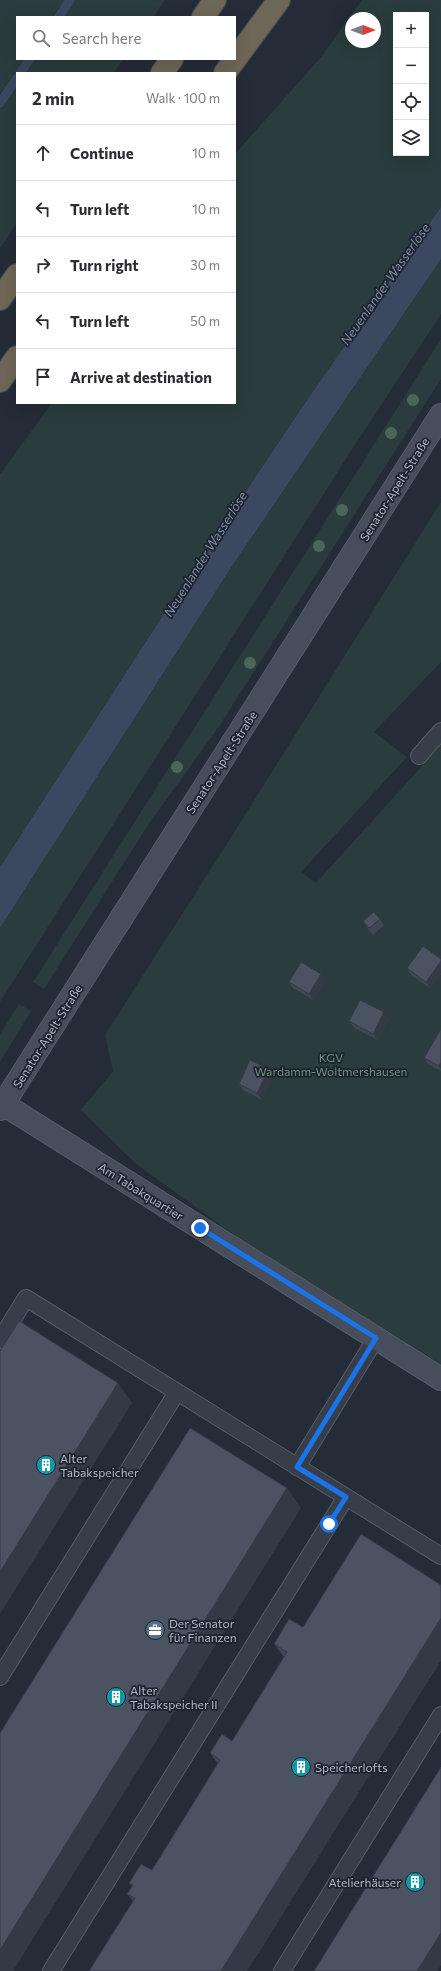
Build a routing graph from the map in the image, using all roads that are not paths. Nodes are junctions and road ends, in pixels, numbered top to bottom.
1 (215, 0) edge
2 (279, 0) edge
3 (204, 16) edge
4 (236, 58) edge
5 (171, 60) edge
6 (235, 60) edge
7 (163, 72) edge
8 (226, 72) edge
9 (16, 276) edge
10 (0, 299) edge
11 (16, 358) edge
12 (0, 381) edge
13 (441, 415) edge
14 (441, 731) edge
15 (419, 756) dead end
16 (2, 1107) edge
17 (376, 1338) junction
18 (0, 1340) edge
19 (441, 1379) edge
20 (177, 1392) junction
21 (297, 1467) junction
22 (346, 1497) junction
23 (441, 1556) edge
24 (0, 1677) edge
25 (441, 1715) edge
26 (51, 1971) edge
27 (282, 1971) edge

1 - 3 highway
2 - 4 highway
5 - 7 highway
6 - 8 highway
9 - 10 highway
11 - 12 highway
13 - 16 street, Senator-Apelt-Straße
14 - 15 lane
16 - 17 street, Am Tabakquartier
17 - 19 street, Am Tabakquartier
17 - 21 lane
18 - 20 lane
20 - 21 lane
20 - 24 lane
21 - 22 lane
22 - 23 lane
22 - 26 lane
25 - 27 lane

